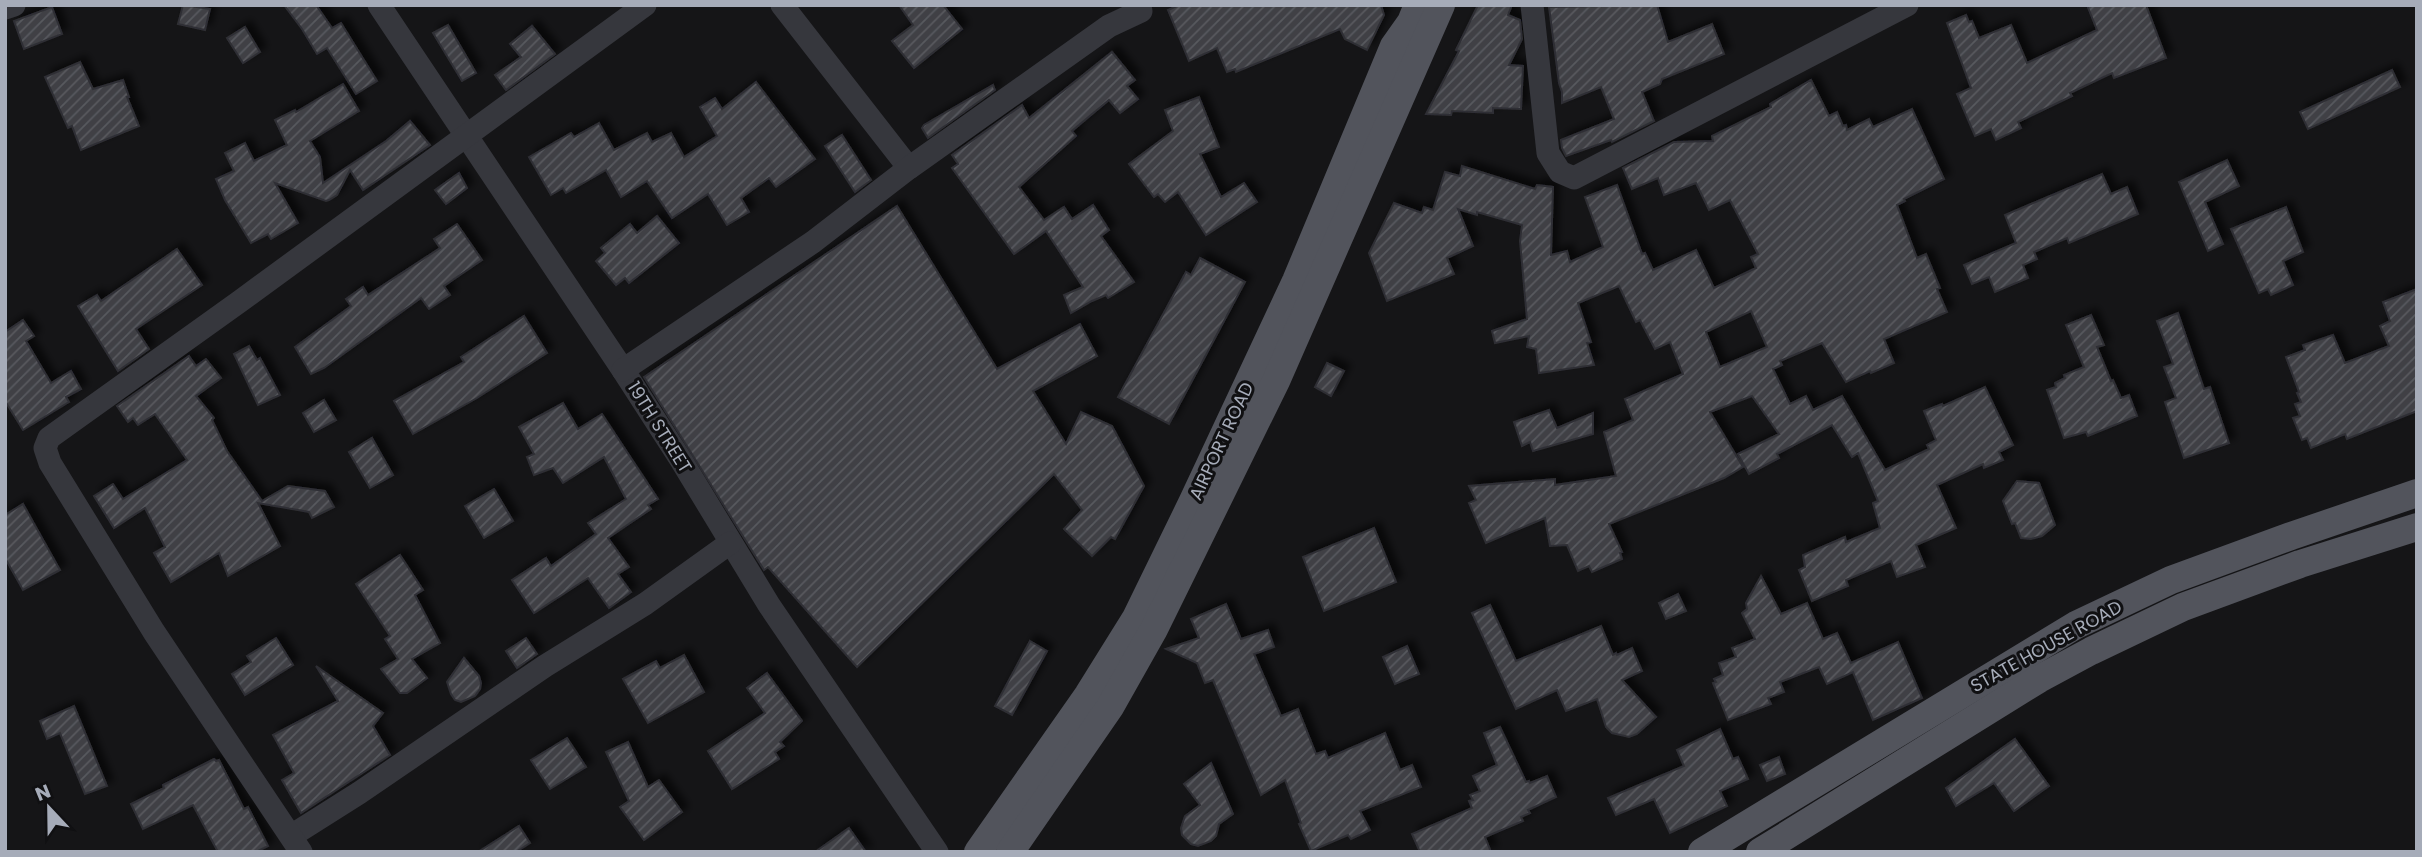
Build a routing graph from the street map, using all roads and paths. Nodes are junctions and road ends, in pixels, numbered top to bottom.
1 (14, 5) edge
2 (379, 5) edge
3 (645, 5) edge
4 (782, 5) edge
5 (1138, 5) edge
6 (1441, 5) edge
7 (1532, 5) edge
8 (1907, 5) edge
9 (5, 8) edge
10 (1411, 11) edge
11 (466, 135) junction
12 (909, 168) junction
13 (623, 370) junction
14 (1264, 377) junction
15 (2417, 494) edge
16 (2417, 527) edge
17 (2291, 536) junction
18 (730, 543) junction
19 (2300, 564) junction
20 (1995, 673) junction
21 (2011, 697) junction
22 (1798, 793) junction
23 (1812, 820) junction
24 (296, 844) edge
25 (1020, 844) edge
26 (937, 852) edge
27 (978, 852) edge
28 (1702, 852) edge
29 (1760, 852) edge

1 - 9 street
2 - 11 street, 19TH STREET
3 - 11 street
4 - 12 street
5 - 12 street
6 - 14 main road, AIRPORT ROAD
7 - 8 street
10 - 14 main road, AIRPORT ROAD
11 - 13 street, 19TH STREET
11 - 24 street
12 - 13 street
13 - 18 street, 19TH STREET
14 - 25 main road, AIRPORT ROAD
14 - 27 main road, AIRPORT ROAD
15 - 17 main road, STATE HOUSE ROAD
16 - 19 main road
17 - 19 main road
17 - 20 main road, STATE HOUSE ROAD
18 - 24 street
18 - 26 street, 19TH STREET
19 - 21 main road
20 - 21 main road
20 - 22 main road, STATE HOUSE ROAD
21 - 23 main road
22 - 23 street
22 - 28 main road, STATE HOUSE ROAD
23 - 29 main road

